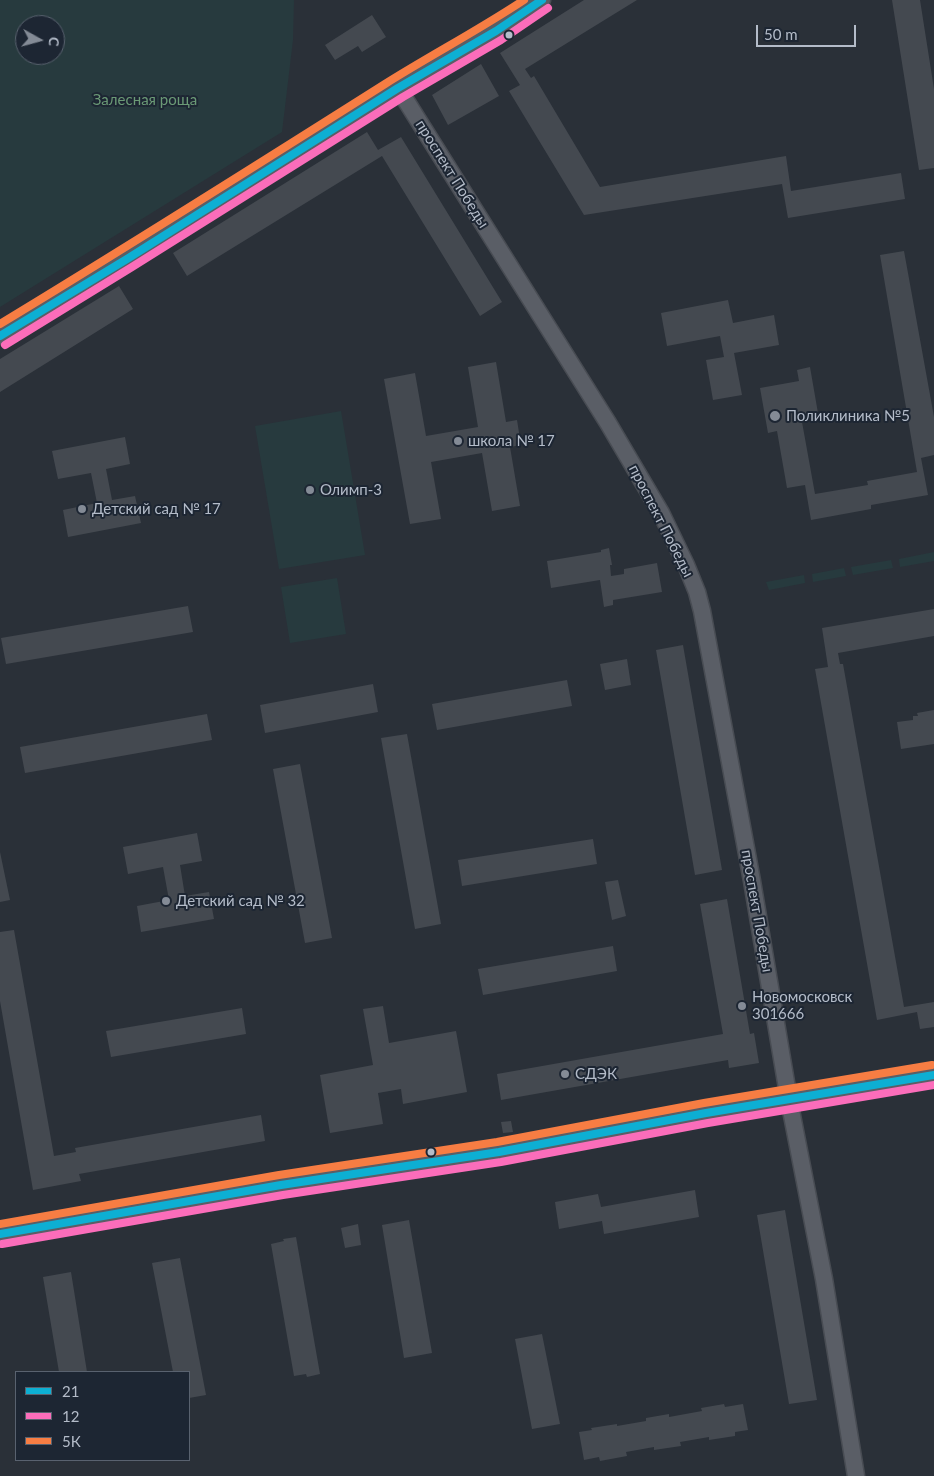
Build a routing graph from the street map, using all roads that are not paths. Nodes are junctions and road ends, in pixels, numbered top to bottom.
1 (542, 0) edge
2 (398, 88) junction
3 (0, 336) edge
4 (934, 1075) edge
5 (789, 1100) junction
6 (0, 1234) edge
7 (856, 1476) edge

1 - 2 street
2 - 3 street
2 - 5 street, проспект Победы
4 - 5 street
5 - 6 street
5 - 7 street, проспект Победы

